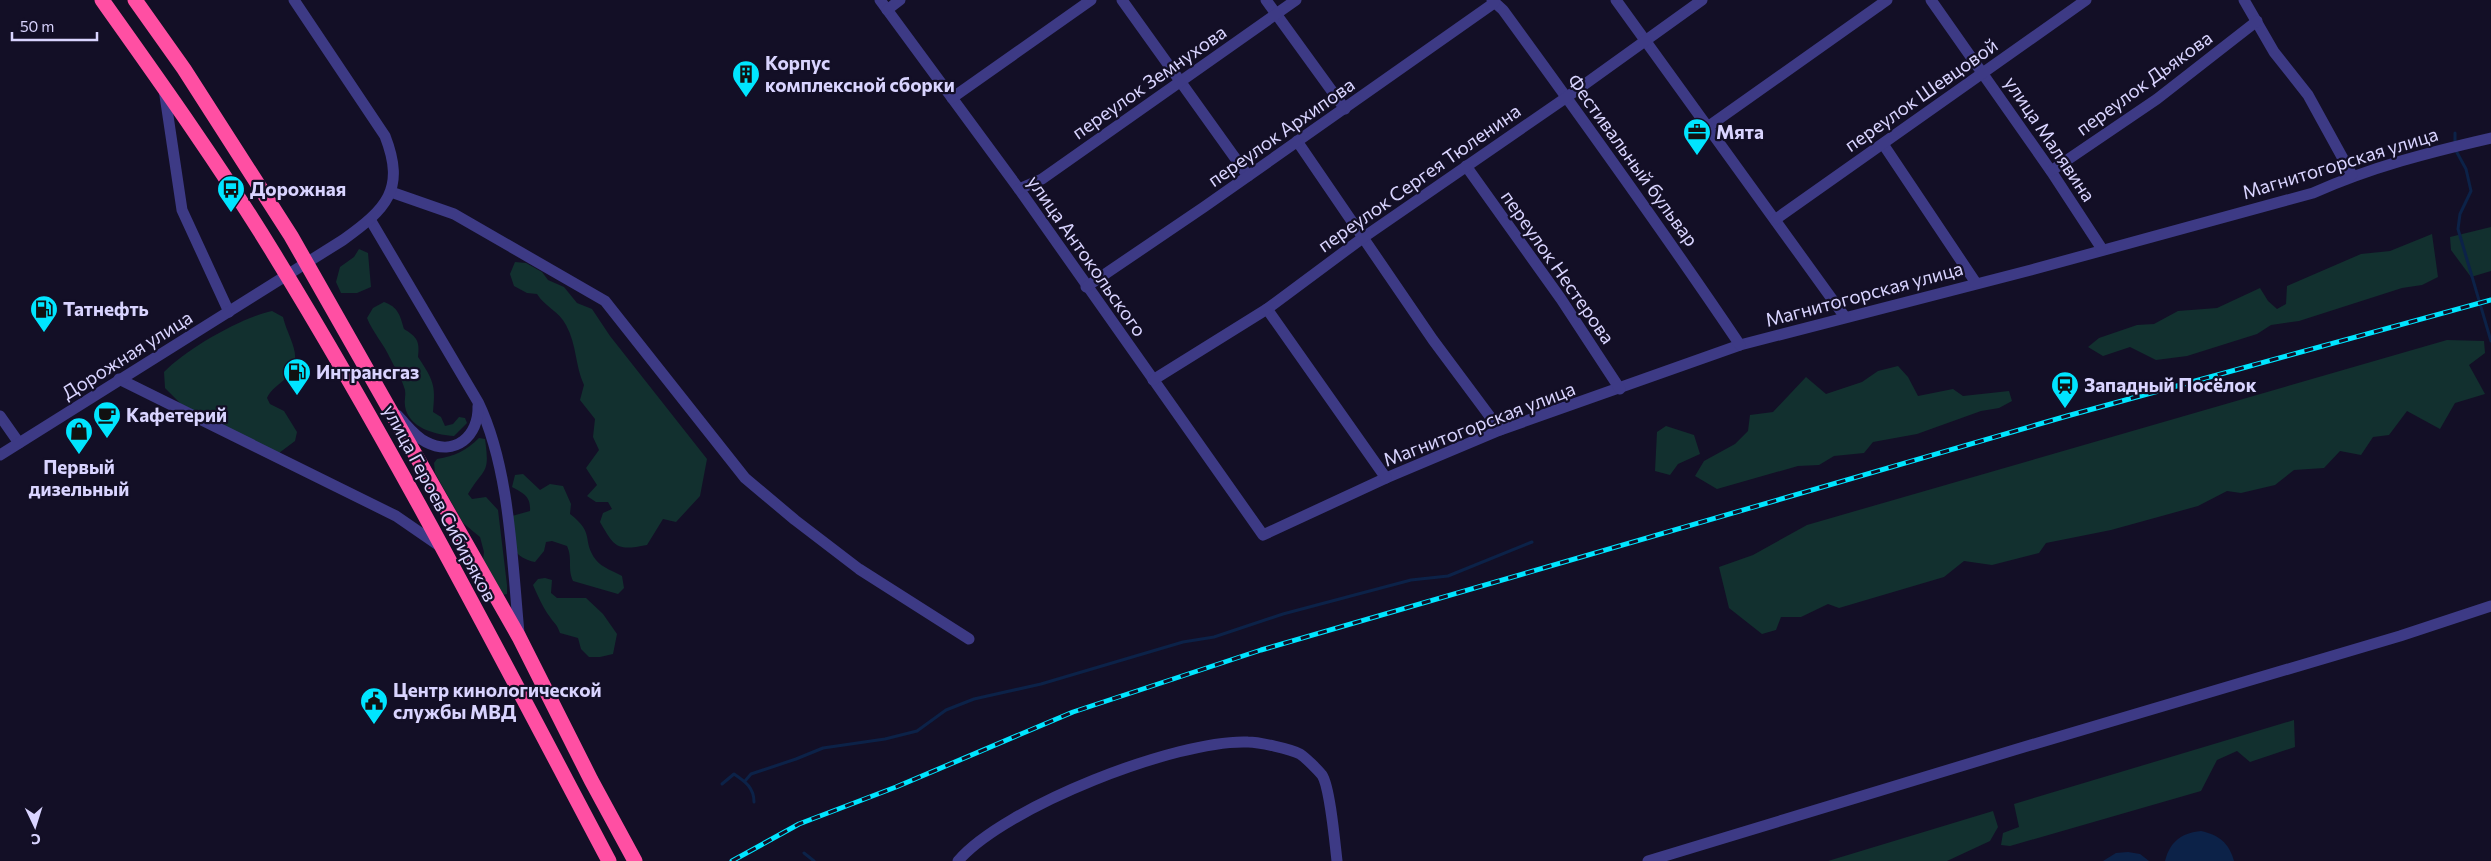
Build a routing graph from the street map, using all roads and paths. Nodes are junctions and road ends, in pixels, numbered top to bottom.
1 (102, 0) edge
2 (134, 0) edge
3 (294, 0) edge
4 (900, 0) edge
5 (1091, 0) edge
6 (1122, 0) edge
7 (1266, 0) edge
8 (1296, 0) edge
9 (1616, 0) edge
10 (1702, 0) edge
11 (1887, 0) edge
12 (1932, 0) edge
13 (2086, 0) edge
14 (2244, 0) edge
15 (1493, 2) edge
16 (884, 5) edge
17 (1277, 14) junction
18 (2257, 21) junction
19 (1646, 42) junction
20 (1983, 73) junction
21 (1181, 80) junction
22 (163, 87) junction
23 (1567, 97) junction
24 (952, 98) junction
25 (1345, 109) junction
26 (1709, 126) junction
27 (2491, 138) edge
28 (1296, 141) junction
29 (1883, 144) junction
30 (1466, 166) junction
31 (2051, 171) junction
32 (2352, 175) junction
33 (1248, 176) junction
34 (1019, 189) junction
35 (391, 192) junction
36 (371, 220) junction
37 (1776, 220) junction
38 (1364, 237) junction
39 (2102, 249) junction
40 (1976, 283) junction
41 (1086, 287) junction
42 (1266, 309) junction
43 (229, 312) junction
44 (1845, 317) junction
45 (1740, 345) junction
46 (119, 380) junction
47 (1153, 380) junction
48 (1620, 389) junction
49 (478, 402) junction
50 (389, 406) junction
51 (0, 416) edge
52 (1500, 430) junction
53 (19, 443) junction
54 (0, 455) edge
55 (1386, 478) junction
56 (1263, 534) joint
57 (442, 547) junction
58 (2491, 606) edge
59 (519, 637) junction
60 (969, 639) dead end
61 (609, 861) edge
62 (635, 861) edge
63 (958, 861) edge
64 (1337, 861) edge
65 (1648, 861) edge

1 - 22 highway, улица Героев Сибиряков
2 - 50 highway, улица Героев Сибиряков
3 - 35 street
4 - 16 street
5 - 24 street
6 - 21 street
7 - 17 street
8 - 17 street, переулок Земнухова
9 - 19 street
10 - 19 street, переулок Сергея Тюленина
11 - 26 street
12 - 20 street, улица Малявина
13 - 20 street, переулок Шевцовой
14 - 18 street
15 - 23 street, Фестивальный бульвар
15 - 25 street, переулок Архипова
16 - 24 street, улица Антокольского
17 - 21 street, переулок Земнухова
17 - 25 street
18 - 31 street, переулок Дьякова
18 - 32 street
19 - 23 street, переулок Сергея Тюленина
19 - 26 street
20 - 29 street, переулок Шевцовой
20 - 31 street, улица Малявина
21 - 33 street
21 - 34 street, переулок Земнухова
22 - 43 street
22 - 57 highway, улица Героев Сибиряков
23 - 30 street, переулок Сергея Тюленина
23 - 45 street, Фестивальный бульвар
24 - 34 street, улица Антокольского
25 - 28 street, переулок Архипова
26 - 37 street
27 - 32 street, Магнитогорская улица
28 - 33 street, переулок Архипова
28 - 38 street
29 - 37 street, переулок Шевцовой
29 - 40 street
30 - 38 street, переулок Сергея Тюленина
30 - 48 street, переулок Нестерова
31 - 39 street, улица Малявина
32 - 39 street, Магнитогорская улица
33 - 41 street, переулок Архипова
34 - 41 street, улица Антокольского
35 - 36 street, Дорожная улица
35 - 60 street
36 - 43 street, Дорожная улица
36 - 49 street
37 - 44 street
38 - 42 street, переулок Сергея Тюленина
38 - 52 street
39 - 40 street, Магнитогорская улица
40 - 44 street, Магнитогорская улица
41 - 47 street, улица Антокольского
42 - 47 street, переулок Сергея Тюленина
42 - 55 street
43 - 46 street, Дорожная улица
44 - 45 street, Магнитогорская улица
45 - 48 street, Магнитогорская улица
46 - 53 street, Дорожная улица
46 - 57 street
47 - 56 street, улица Антокольского
48 - 52 street, Магнитогорская улица
49 - 50 street
49 - 59 street
50 - 59 highway, улица Героев Сибиряков
51 - 53 street
52 - 55 street, Магнитогорская улица
53 - 54 street, Дорожная улица
55 - 56 street, Магнитогорская улица
57 - 61 highway, улица Героев Сибиряков
58 - 65 street
59 - 62 highway, улица Героев Сибиряков
63 - 64 street

